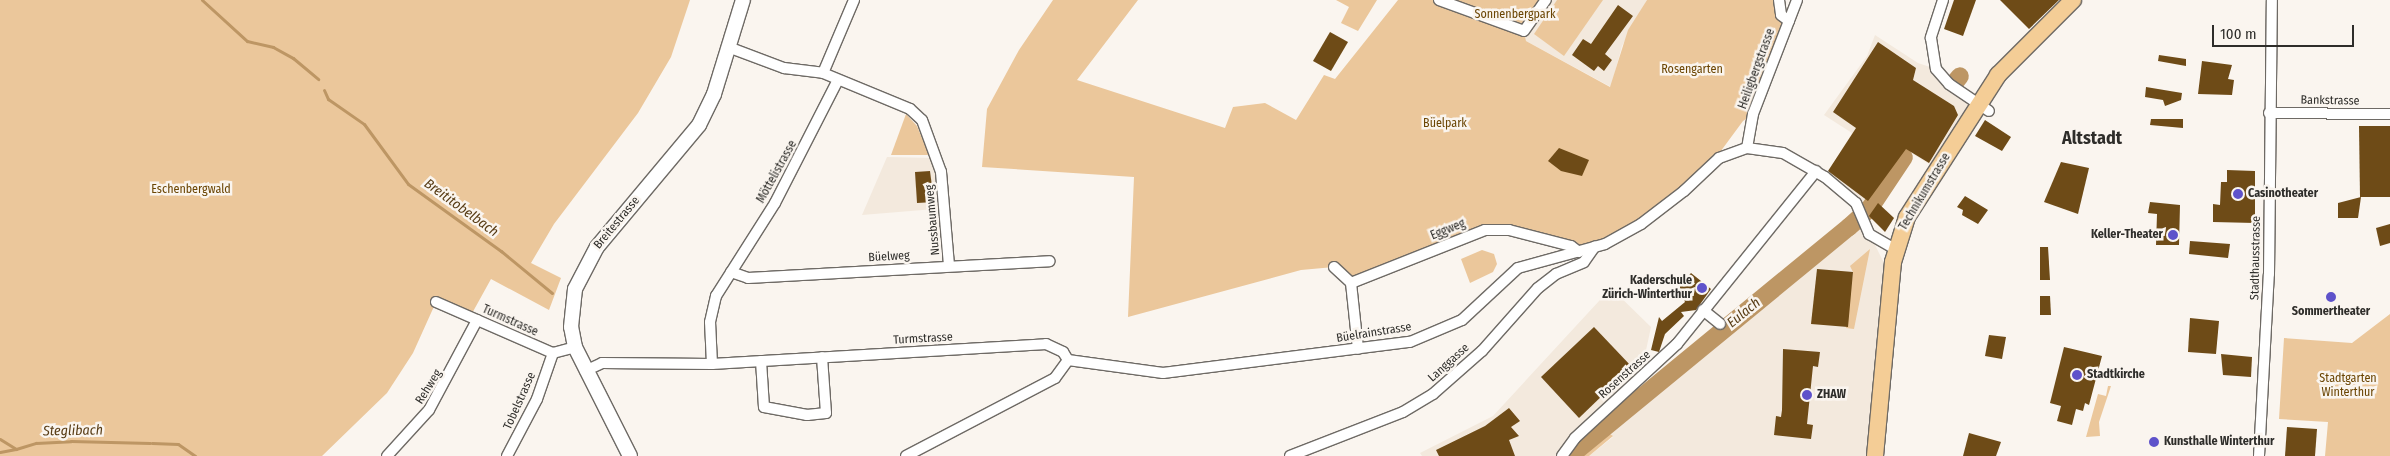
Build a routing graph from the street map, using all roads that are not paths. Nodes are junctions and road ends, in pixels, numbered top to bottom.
1 (743, 0) edge
2 (854, 0) edge
3 (1439, 0) edge
4 (1546, 0) edge
5 (1779, 0) edge
6 (1797, 0) edge
7 (1943, 0) edge
8 (2072, 0) edge
9 (2272, 0) edge
10 (1789, 21) junction
11 (728, 47) junction
12 (823, 73) junction
13 (838, 80) junction
14 (1984, 108) junction
15 (2269, 113) junction
16 (2390, 114) edge
17 (1747, 148) junction
18 (1816, 171) junction
19 (1595, 246) junction
20 (1895, 249) junction
21 (1579, 252) junction
22 (1050, 261) dead end
23 (949, 266) junction
24 (1334, 266) dead end
25 (731, 272) junction
26 (1351, 283) junction
27 (436, 302) dead end
28 (1704, 310) junction
29 (477, 320) junction
30 (1720, 324) dead end
31 (575, 347) junction
32 (1358, 349) junction
33 (553, 353) junction
34 (822, 357) junction
35 (1068, 360) junction
36 (760, 361) junction
37 (712, 364) junction
38 (586, 371) junction
39 (1563, 454) edge
40 (628, 455) edge
41 (387, 456) edge
42 (506, 456) edge
43 (906, 456) edge
44 (1290, 456) edge
45 (1875, 456) edge
46 (2260, 456) edge

1 - 11 main road, Breitestrasse
2 - 12 street
3 - 4 street
5 - 10 street
6 - 10 street, Heiligbergstrasse
7 - 14 street
8 - 14 main road, Technikumstrasse
9 - 15 street, Stadthausstrasse
10 - 17 street, Heiligbergstrasse
11 - 12 street
11 - 31 main road, Breitestrasse
12 - 13 street
13 - 23 street, Nussbaumweg
13 - 25 street, Möttelistrasse
14 - 20 main road, Technikumstrasse
15 - 16 street, Bankstrasse
15 - 46 street, Stadthausstrasse
17 - 18 street
17 - 19 street, Büelrainstrasse
18 - 20 street
18 - 28 street, Rosenstrasse
19 - 21 street, Büelrainstrasse
19 - 44 street, Langgasse
20 - 45 main road, Technikumstrasse
21 - 26 street, Eggweg
21 - 32 street, Büelrainstrasse
22 - 23 street, Büelweg
23 - 25 street, Büelweg
24 - 26 street
25 - 37 street, Möttelistrasse
26 - 32 street
27 - 29 street, Turmstrasse
28 - 30 street
28 - 39 street, Rosenstrasse
29 - 33 street, Turmstrasse
29 - 41 street, Rehweg
31 - 33 street
31 - 38 main road, Breitestrasse
32 - 35 street, Büelrainstrasse
33 - 42 street, Tobelstrasse
34 - 35 street, Turmstrasse
34 - 36 street, Turmstrasse
34 - 36 street
35 - 43 street
36 - 37 street, Turmstrasse
37 - 38 street, Turmstrasse
38 - 40 main road, Breitestrasse

